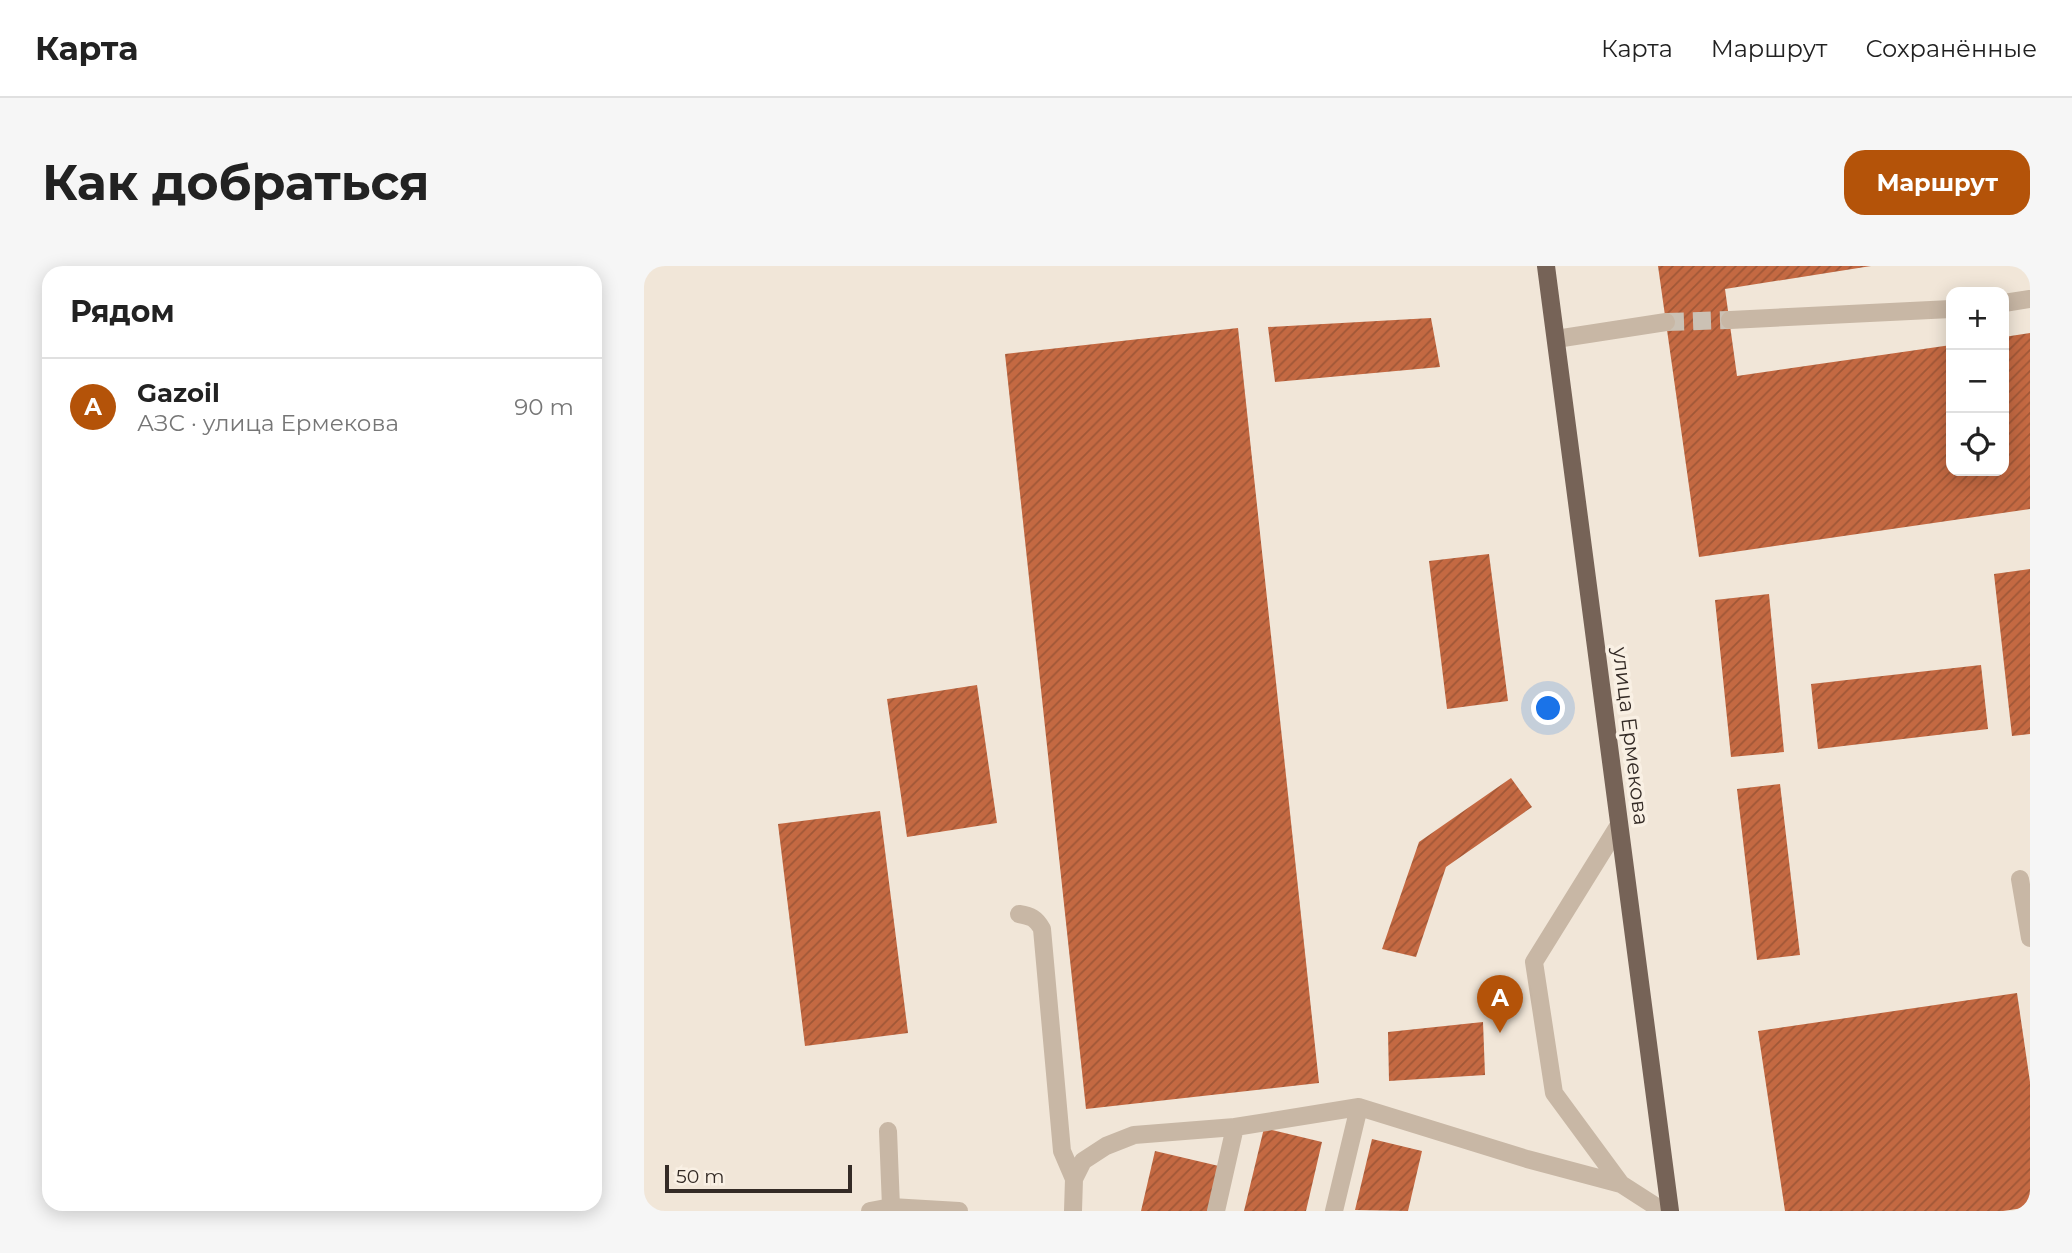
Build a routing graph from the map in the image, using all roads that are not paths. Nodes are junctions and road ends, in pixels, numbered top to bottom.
1 (1546, 266) edge
2 (2030, 299) edge
3 (2009, 302) edge
4 (1946, 309) edge
5 (1730, 320) tunnel mouth
6 (1666, 323) tunnel mouth
7 (1556, 339) junction
8 (1619, 825) junction
9 (2020, 879) dead end
10 (1019, 914) dead end
11 (2030, 938) edge
12 (1359, 1107) junction
13 (1235, 1127) junction
14 (888, 1131) dead end
15 (1074, 1179) junction
16 (1621, 1184) junction
17 (891, 1207) junction
18 (870, 1211) edge
19 (959, 1211) edge
20 (1073, 1211) edge
21 (1216, 1211) edge
22 (1334, 1211) edge
23 (1663, 1211) edge
24 (1671, 1211) edge

1 - 7 main road, улица Ермекова
2 - 3 lane
4 - 5 lane
6 - 7 lane
7 - 8 main road, улица Ермекова
8 - 16 lane
8 - 24 main road, улица Ермекова
9 - 11 lane
10 - 15 lane
12 - 13 lane
12 - 16 lane
12 - 22 lane
13 - 15 lane
13 - 21 lane
14 - 17 lane
15 - 20 lane
16 - 23 lane
17 - 18 lane
17 - 19 lane

